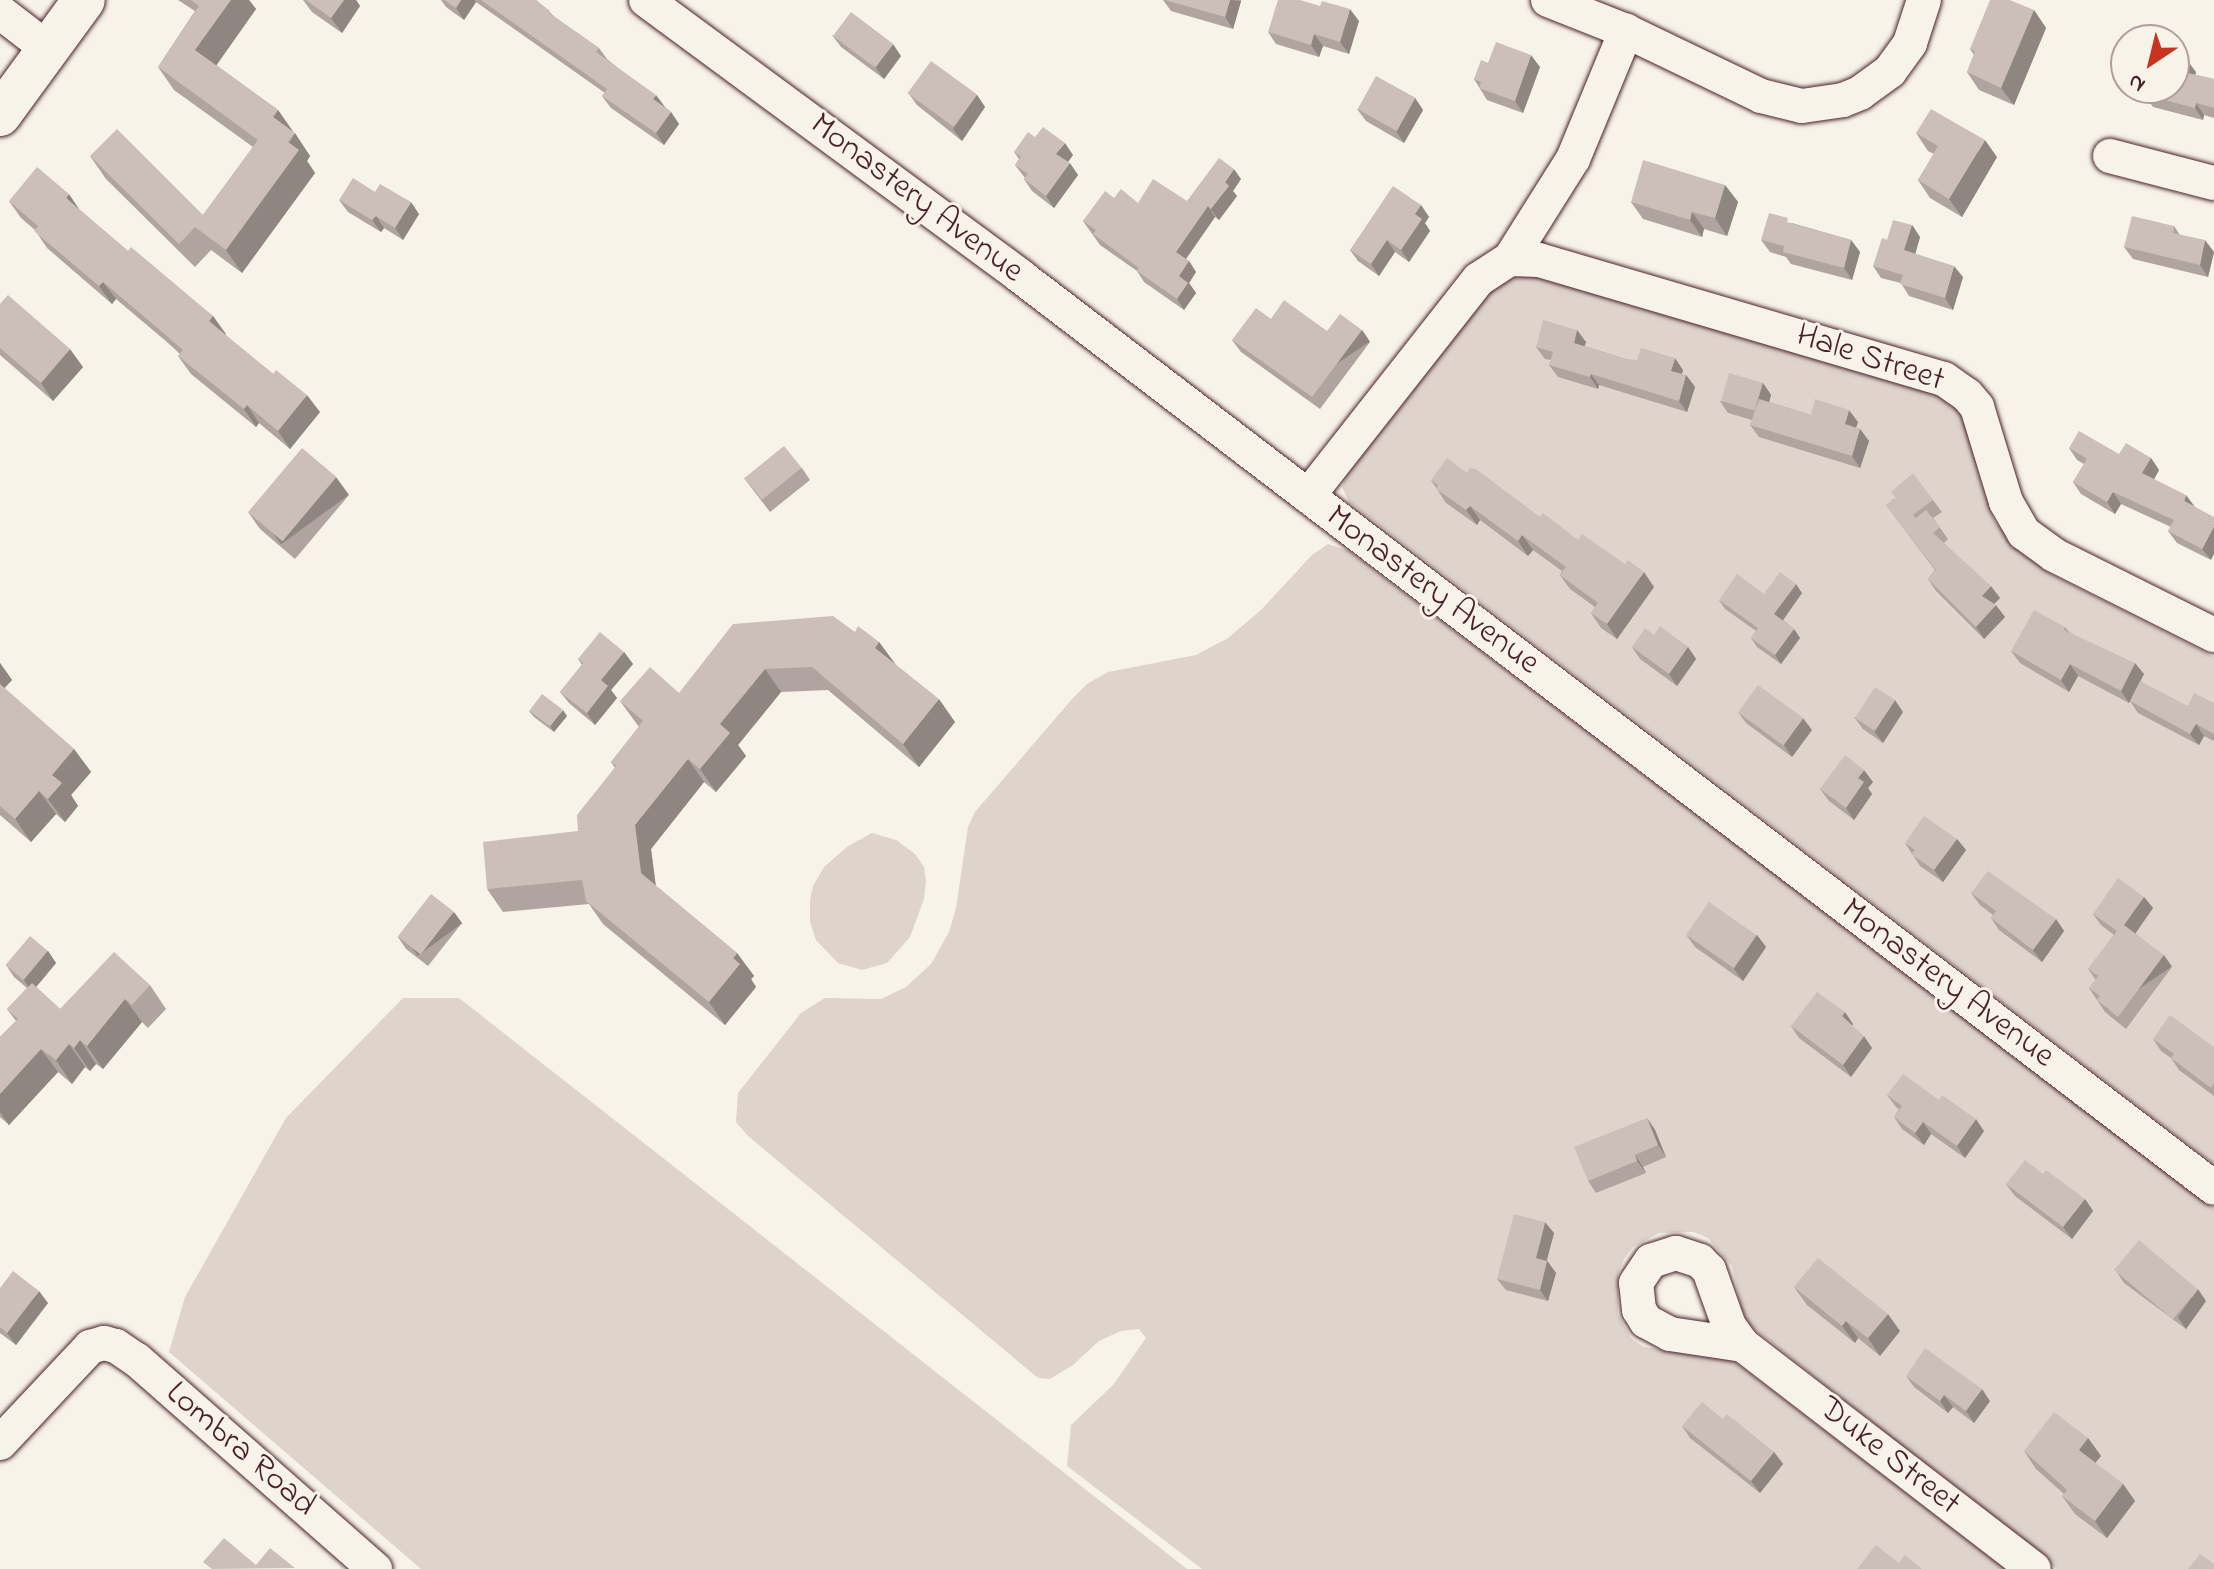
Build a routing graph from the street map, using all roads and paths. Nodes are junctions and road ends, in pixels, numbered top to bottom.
1 (84, 0) edge
2 (646, 0) edge
3 (1548, 0) edge
4 (1924, 0) edge
5 (0, 12) edge
6 (1626, 31) junction
7 (48, 49) junction
8 (0, 115) edge
9 (2110, 156) dead end
10 (2214, 183) edge
11 (1510, 259) junction
12 (1308, 496) junction
13 (2214, 635) edge
14 (2214, 1188) edge
15 (1743, 1345) dead end
16 (0, 1443) edge
17 (375, 1569) edge
18 (2034, 1569) edge

1 - 7 main road
2 - 12 street, Monastery Avenue
3 - 6 street
4 - 6 street
5 - 7 street
6 - 11 street
7 - 8 main road
9 - 10 street
11 - 12 street
11 - 13 street, Hale Street
12 - 14 street, Monastery Avenue
15 - 18 street, Duke Street
16 - 17 street, Lombra Road

